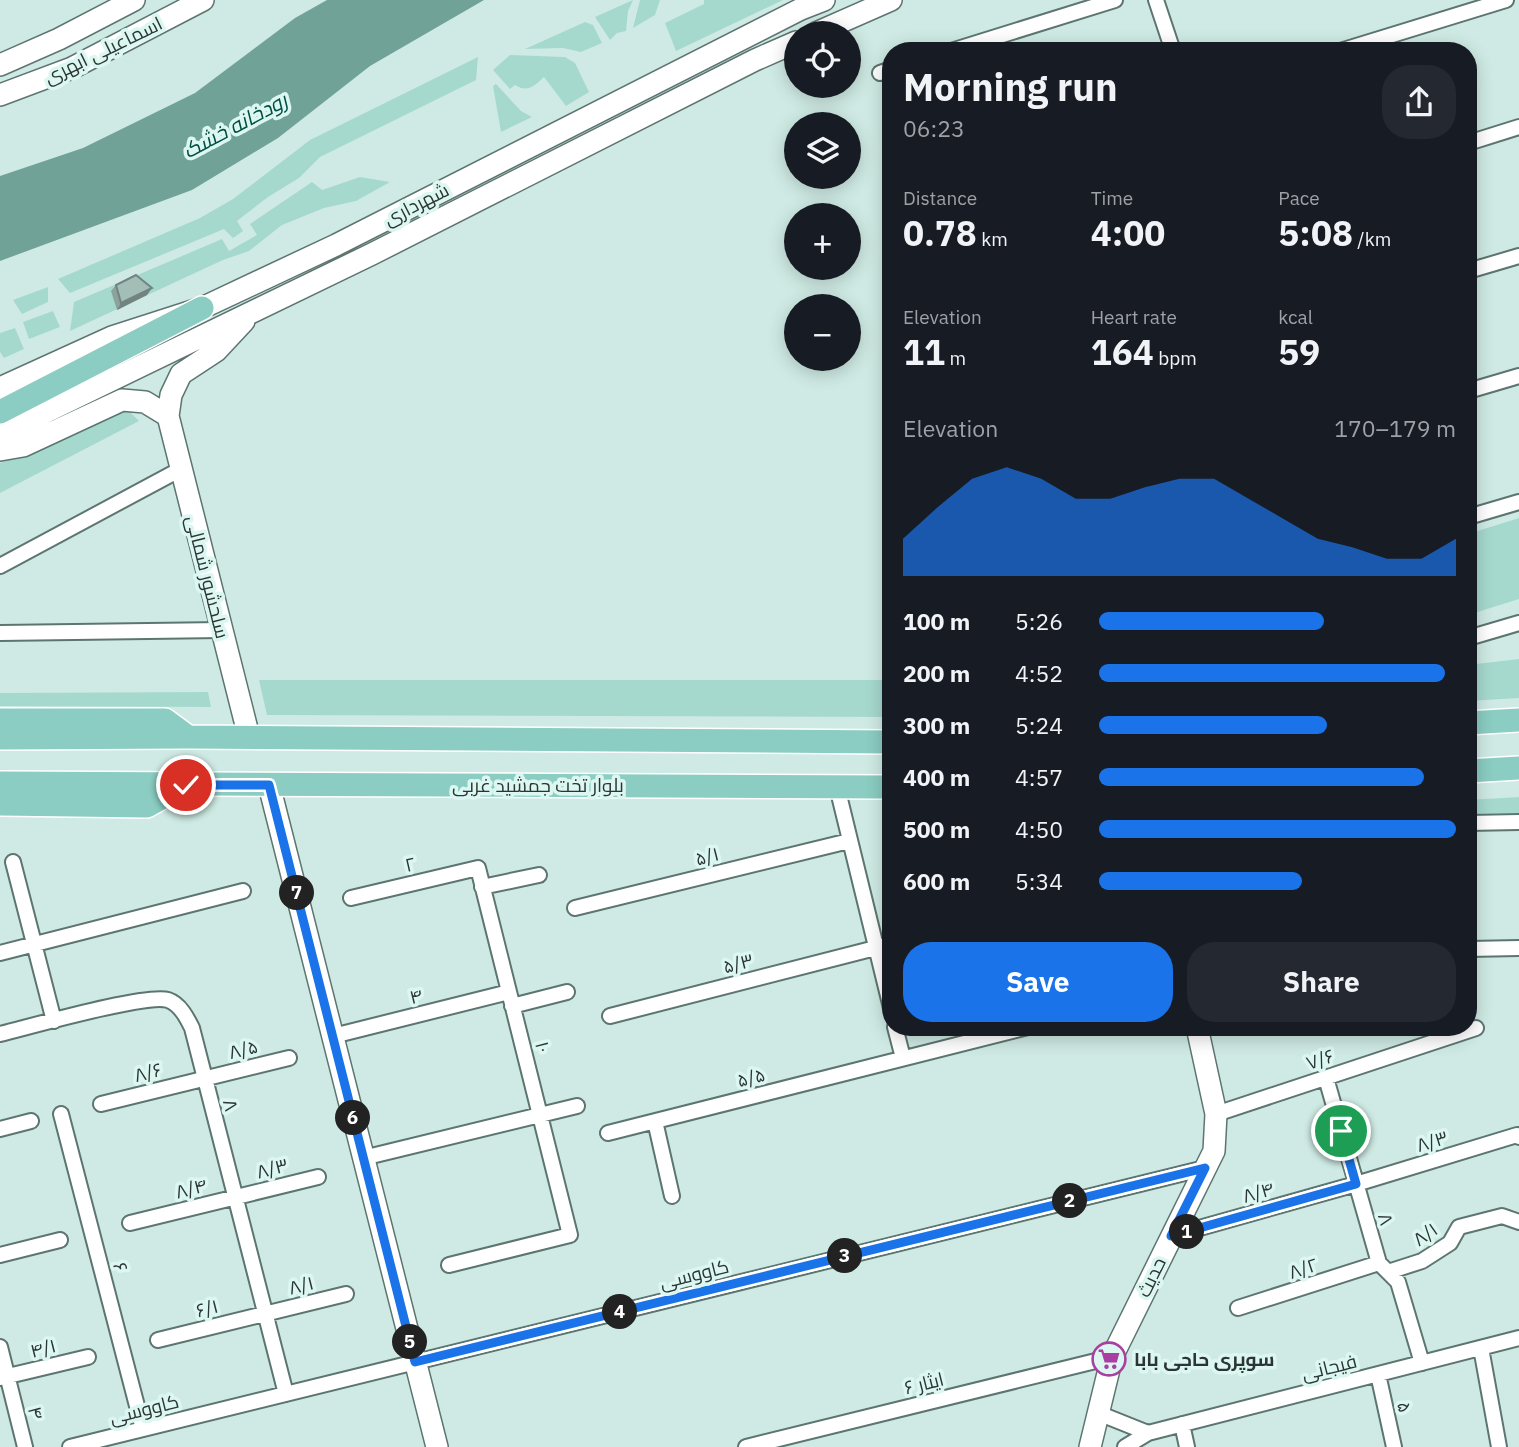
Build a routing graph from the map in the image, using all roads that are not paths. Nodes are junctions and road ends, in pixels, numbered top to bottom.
1 (134, 0) edge
2 (203, 0) edge
3 (824, 0) edge
4 (891, 0) edge
5 (1115, 0) edge
6 (1156, 0) edge
7 (1506, 0) edge
8 (843, 21) edge
9 (980, 42) edge
10 (1170, 42) edge
11 (1369, 42) edge
12 (784, 47) edge
13 (0, 65) edge
14 (0, 95) edge
15 (1519, 127) edge
16 (1477, 140) edge
17 (1519, 256) edge
18 (1477, 268) edge
19 (202, 308) junction
20 (253, 312) junction
21 (1519, 376) edge
22 (0, 388) edge
23 (1477, 388) edge
24 (0, 412) edge
25 (167, 416) junction
26 (0, 436) edge
27 (0, 450) edge
28 (181, 469) junction
29 (1519, 502) edge
30 (1477, 514) edge
31 (0, 566) edge
32 (1519, 622) edge
33 (222, 630) junction
34 (0, 633) edge
35 (1477, 635) edge
36 (0, 720) edge
37 (1519, 720) edge
38 (1477, 722) edge
39 (188, 737) junction
40 (248, 737) junction
41 (0, 738) edge
42 (882, 742) edge
43 (1519, 768) edge
44 (1477, 770) edge
45 (0, 783) edge
46 (186, 785) junction
47 (269, 785) junction
48 (836, 787) junction
49 (882, 787) edge
50 (0, 804) edge
51 (1519, 822) edge
52 (1477, 824) edge
53 (849, 841) junction
54 (13, 862) dead end
55 (478, 868) joint
56 (539, 875) dead end
57 (482, 887) junction
58 (243, 891) dead end
59 (351, 898) dead end
60 (575, 908) dead end
61 (34, 945) junction
62 (882, 946) edge
63 (876, 948) junction
64 (1519, 948) edge
65 (1477, 949) edge
66 (0, 953) edge
67 (882, 972) edge
68 (567, 992) dead end
69 (511, 999) junction
70 (610, 1016) dead end
71 (54, 1021) junction
72 (0, 1034) edge
73 (333, 1036) junction
74 (897, 1036) edge
75 (992, 1036) edge
76 (1199, 1036) edge
77 (1452, 1036) edge
78 (289, 1058) dead end
79 (903, 1058) junction
80 (1326, 1077) junction
81 (205, 1078) junction
82 (101, 1104) dead end
83 (577, 1106) dead end
84 (61, 1114) dead end
85 (1216, 1114) junction
86 (540, 1115) junction
87 (31, 1121) dead end
88 (655, 1121) junction
89 (0, 1129) edge
90 (608, 1133) dead end
91 (1519, 1137) edge
92 (363, 1158) junction
93 (1205, 1168) junction
94 (318, 1177) dead end
95 (1356, 1184) junction
96 (673, 1196) dead end
97 (235, 1197) junction
98 (1519, 1222) edge
99 (130, 1223) dead end
100 (1171, 1236) junction
101 (60, 1240) dead end
102 (0, 1255) edge
103 (449, 1265) dead end
104 (1383, 1268) junction
105 (346, 1294) dead end
106 (1238, 1308) dead end
107 (265, 1314) junction
108 (1519, 1338) edge
109 (158, 1340) dead end
110 (0, 1347) edge
111 (1480, 1348) junction
112 (88, 1357) dead end
113 (1112, 1357) junction
114 (415, 1362) junction
115 (1422, 1363) junction
116 (1378, 1374) junction
117 (4, 1378) edge
118 (286, 1394) junction
119 (1098, 1413) junction
120 (1182, 1424) junction
121 (144, 1429) junction
122 (1148, 1433) junction
123 (25, 1447) edge
124 (70, 1447) edge
125 (436, 1447) edge
126 (746, 1447) edge
127 (1090, 1447) edge
128 (1125, 1447) edge
129 (1187, 1447) edge
130 (1394, 1447) edge
131 (1499, 1447) edge

1 - 13 street, اسماعیلی ابهری
2 - 14 street, اسماعیلی ابهری
3 - 19 street, شهرداری
4 - 8 street
5 - 9 street
6 - 10 street
7 - 11 street
12 - 20 street, شهرداری
15 - 16 street
17 - 18 street
19 - 22 street, شهرداری
19 - 24 main road
20 - 25 street
20 - 26 street, شهرداری
21 - 23 street
25 - 27 street
25 - 28 street, سلحشور شمالی
28 - 31 street
28 - 33 street, سلحشور شمالی
29 - 30 street
32 - 35 street
33 - 34 street
33 - 40 street, سلحشور شمالی
36 - 39 main road
37 - 38 main road
39 - 40 main road
39 - 41 main road
40 - 42 main road
43 - 44 main road
45 - 46 main road, بلوار تخت جمشید غربی
46 - 47 main road, بلوار تخت جمشید غربی
46 - 50 main road
47 - 48 main road, بلوار تخت جمشید غربی
47 - 73 street
48 - 49 main road, بلوار تخت جمشید غربی
48 - 53 street
51 - 52 street
53 - 60 street, ۵/۱
53 - 63 street
54 - 61 street
55 - 57 street, ۱۰
55 - 59 street, ۲
56 - 57 street
57 - 69 street, ۱۰
58 - 61 street
61 - 66 street
61 - 71 street
62 - 63 street, ۵/۳
63 - 67 street
63 - 70 street, ۵/۳
64 - 65 street
68 - 69 street, ۴
69 - 73 street, ۴
69 - 86 street, ۱۰
71 - 72 street, ۸
71 - 81 street, ۸
73 - 92 street
74 - 79 street
75 - 79 street, ۵/۵
76 - 85 street, حدیث
77 - 80 street, ۷/۶
78 - 81 street, ۸/۵
79 - 88 street, ۵/۵
80 - 85 street, ۷/۶
80 - 95 street, ۸
81 - 82 street, ۸/۶
81 - 97 street, ۸
83 - 86 street
84 - 121 street, ۶
85 - 93 street, حدیث
86 - 92 street
86 - 103 street, ۱۰
87 - 89 street
88 - 90 street, ۵/۵
88 - 96 street
91 - 95 street, ۸/۳
92 - 114 street
93 - 100 street, حدیث
93 - 114 street, کاووسی
94 - 97 street, ۸/۳
95 - 100 street, ۸/۴
95 - 104 street, ۸
97 - 99 street, ۸/۴
97 - 107 street, ۸
98 - 104 street, ۸/۱
100 - 113 street, حدیث
101 - 102 street
104 - 106 street, ۸/۲
104 - 115 street, ۸
105 - 107 street, ۸/۱
107 - 109 street, ۶/۱
107 - 118 street, ۸
108 - 111 street, فیجانی
110 - 117 street, ۴
111 - 115 street, فیجانی
111 - 131 street
112 - 117 street, ۴/۱
113 - 119 street, حدیث
113 - 126 street, ایثار ۶
114 - 118 street, کاووسی
114 - 125 street
115 - 116 street, فیجانی
116 - 120 street, فیجانی
116 - 130 street, ۵
117 - 123 street, ۴
118 - 121 street, کاووسی
119 - 122 street
119 - 127 street, حدیث
120 - 122 street, فیجانی
120 - 129 street
121 - 124 street, کاووسی
122 - 128 street, فیجانی

